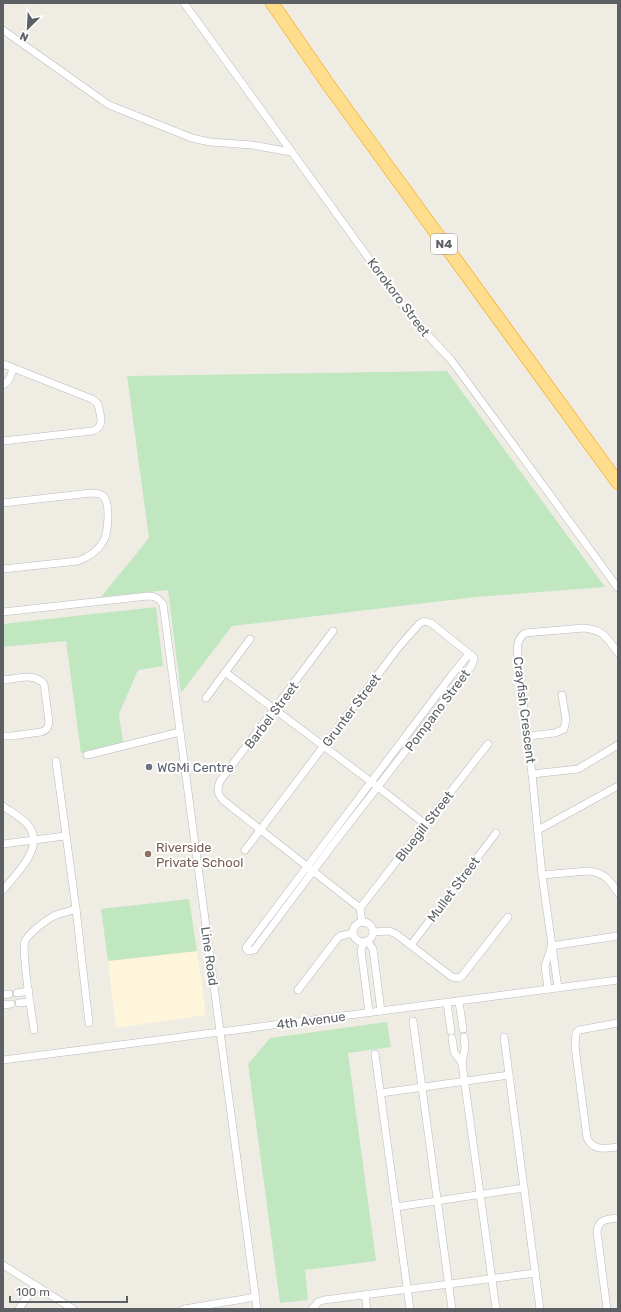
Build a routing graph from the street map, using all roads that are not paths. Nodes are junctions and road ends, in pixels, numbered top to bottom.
1 (184, 3) edge
2 (272, 3) edge
3 (3, 30) edge
4 (292, 152) junction
5 (3, 364) edge
6 (13, 368) junction
7 (3, 385) edge
8 (3, 441) edge
9 (618, 483) edge
10 (3, 503) edge
11 (3, 569) edge
12 (618, 588) edge
13 (3, 612) edge
14 (333, 631) dead end
15 (250, 639) dead end
16 (618, 654) edge
17 (472, 656) junction
18 (225, 672) junction
19 (451, 676) junction
20 (3, 680) edge
21 (458, 681) junction
22 (562, 695) dead end
23 (206, 698) dead end
24 (274, 711) junction
25 (421, 716) junction
26 (428, 722) junction
27 (180, 732) junction
28 (3, 736) edge
29 (528, 736) junction
30 (488, 744) dead end
31 (618, 745) edge
32 (324, 747) junction
33 (87, 755) dead end
34 (392, 755) junction
35 (56, 761) dead end
36 (399, 761) junction
37 (532, 774) junction
38 (372, 782) junction
39 (618, 786) edge
40 (378, 787) junction
41 (3, 806) edge
42 (353, 806) junction
43 (360, 811) junction
44 (425, 824) junction
45 (260, 830) junction
46 (538, 830) junction
47 (496, 833) dead end
48 (65, 836) junction
49 (33, 840) junction
50 (3, 844) edge
51 (328, 845) junction
52 (245, 850) dead end
53 (307, 866) junction
54 (314, 871) junction
55 (542, 875) junction
56 (3, 890) edge
57 (618, 893) edge
58 (291, 894) junction
59 (360, 908) junction
60 (76, 909) junction
61 (508, 917) dead end
62 (362, 923) junction
63 (373, 932) junction
64 (262, 933) dead end
65 (353, 933) junction
66 (618, 936) edge
67 (365, 941) junction
68 (411, 945) junction
69 (551, 946) junction
70 (618, 980) edge
71 (558, 988) junction
72 (548, 989) junction
73 (298, 990) dead end
74 (29, 991) junction
75 (18, 993) dead end
76 (30, 1002) junction
77 (460, 1002) junction
78 (19, 1003) dead end
79 (447, 1003) junction
80 (381, 1011) junction
81 (368, 1012) junction
82 (414, 1021) dead end
83 (89, 1024) dead end
84 (618, 1024) edge
85 (34, 1030) dead end
86 (221, 1032) junction
87 (504, 1037) dead end
88 (375, 1054) dead end
89 (3, 1060) edge
90 (462, 1063) junction
91 (509, 1075) junction
92 (465, 1081) junction
93 (422, 1087) junction
94 (381, 1093) junction
95 (618, 1146) edge
96 (524, 1188) junction
97 (480, 1194) junction
98 (438, 1201) junction
99 (396, 1207) junction
100 (618, 1218) edge
101 (3, 1266) edge
102 (535, 1273) junction
103 (492, 1278) junction
104 (449, 1284) junction
105 (35, 1285) junction
106 (407, 1290) junction
107 (365, 1295) junction
108 (256, 1297) junction
109 (219, 1307) edge
110 (20, 1309) edge
111 (74, 1309) edge
112 (184, 1309) edge
113 (257, 1309) edge
114 (312, 1309) edge
115 (367, 1309) edge
116 (410, 1309) edge
117 (452, 1309) edge
118 (496, 1309) edge
119 (540, 1309) edge
120 (607, 1309) edge

1 - 4 street, Korokoro Street
2 - 9 highway, N4
3 - 4 street
4 - 12 street, Korokoro Street
5 - 6 street
6 - 7 street
6 - 8 street
10 - 11 street
13 - 27 street, Line Road
14 - 24 street, Barbel Street
15 - 18 street
16 - 29 street, Crayfish Crescent
17 - 19 street, Pompano Street
17 - 21 street, Pompano Street
17 - 32 street, Grunter Street
18 - 23 street
18 - 24 street
19 - 21 street
19 - 25 street, Pompano Street
20 - 28 street
21 - 26 street, Pompano Street
22 - 29 street
24 - 32 street
24 - 45 street, Barbel Street
25 - 26 street
25 - 34 street, Pompano Street
26 - 36 street, Pompano Street
27 - 33 street
27 - 86 street, Line Road
29 - 37 street, Crayfish Crescent
30 - 44 street, Bluegill Street
31 - 37 street, Crayfish Crescent
32 - 38 street
32 - 45 street, Grunter Street
34 - 36 street
34 - 38 street, Pompano Street
35 - 48 street
36 - 40 street, Pompano Street
37 - 46 street, Crayfish Crescent
38 - 40 street
38 - 42 street, Pompano Street
39 - 46 street
40 - 43 street, Pompano Street
40 - 44 street
41 - 49 street
42 - 43 street
42 - 51 street, Pompano Street
43 - 51 street, Pompano Street
44 - 59 street, Bluegill Street
45 - 52 street, Grunter Street
45 - 53 street
46 - 55 street, Crayfish Crescent
47 - 68 street, Mullet Street
48 - 49 street
48 - 60 street
49 - 50 street
49 - 56 street
51 - 53 street, Pompano Street
51 - 54 street, Pompano Street
53 - 54 street
53 - 58 street, Pompano Street
54 - 58 street, Pompano Street
54 - 59 street
55 - 57 street
55 - 69 street, Crayfish Crescent
58 - 64 street, Pompano Street
59 - 62 street
60 - 74 street
60 - 83 street
61 - 68 street
62 - 63 street
62 - 65 street
63 - 67 street
63 - 68 street
65 - 67 street
65 - 73 street
66 - 69 street
67 - 80 street
67 - 81 street
69 - 71 street, Crayfish Crescent
69 - 72 street
70 - 71 street, 4th Avenue
71 - 72 street, 4th Avenue
72 - 77 street, 4th Avenue
74 - 75 street
74 - 76 street
76 - 78 street
76 - 85 street
77 - 79 street, 4th Avenue
77 - 90 street
79 - 80 street, 4th Avenue
79 - 90 street
80 - 81 street, 4th Avenue
81 - 86 street, 4th Avenue
82 - 93 street
84 - 95 street
86 - 89 street, 4th Avenue
86 - 108 street, Line Road
87 - 91 street
88 - 94 street
90 - 92 street
91 - 92 street
91 - 96 street
92 - 93 street
92 - 97 street
93 - 94 street
93 - 98 street
94 - 99 street
96 - 97 street
96 - 102 street
97 - 98 street
97 - 103 street
98 - 99 street
98 - 104 street
99 - 106 street
100 - 120 street
101 - 105 street
102 - 103 street
102 - 119 street
103 - 104 street
103 - 118 street
104 - 106 street
104 - 117 street
105 - 110 street
105 - 111 street
106 - 107 street
106 - 116 street
107 - 114 street
107 - 115 street
108 - 109 street
108 - 113 street, Line Road
109 - 112 street

